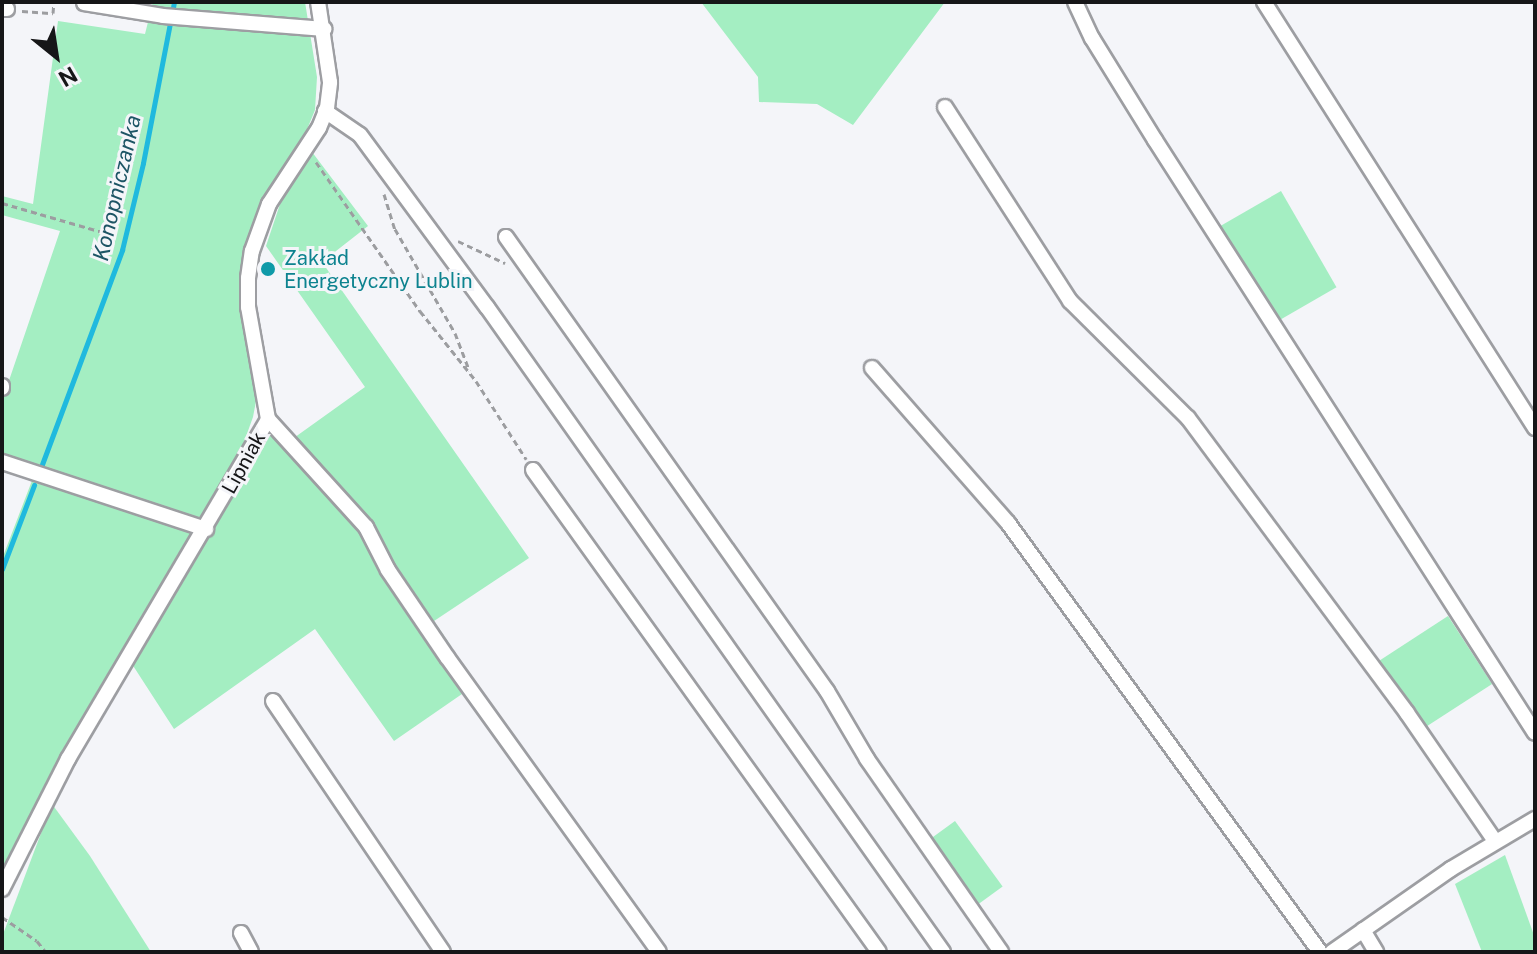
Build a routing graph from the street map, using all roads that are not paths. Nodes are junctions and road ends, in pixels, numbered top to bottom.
1 (318, 2) edge
2 (1075, 2) edge
3 (1264, 2) edge
4 (84, 3) edge
5 (324, 29) junction
6 (945, 107) dead end
7 (325, 111) junction
8 (506, 237) dead end
9 (872, 368) dead end
10 (268, 419) junction
11 (1535, 428) edge
12 (4, 465) edge
13 (533, 470) road end
14 (206, 529) junction
15 (273, 701) dead end
16 (1535, 733) edge
17 (1535, 819) edge
18 (1495, 841) junction
19 (2, 889) edge
20 (1363, 930) junction
21 (241, 933) dead end
22 (251, 952) edge
23 (443, 952) edge
24 (659, 952) edge
25 (879, 952) edge
26 (943, 952) edge
27 (1001, 952) edge
28 (1320, 952) edge
29 (1332, 952) edge
30 (1376, 952) edge

1 - 5 street, Lipniak
2 - 16 street
3 - 11 street
4 - 5 street
5 - 7 street, Lipniak
6 - 18 street
7 - 10 street, Lipniak
7 - 26 street
8 - 27 street
9 - 28 street
10 - 14 street, Lipniak
10 - 24 street
12 - 14 street
13 - 25 street
14 - 19 street, Lipniak
15 - 23 street
17 - 18 street
18 - 20 street
20 - 29 street
20 - 30 street
21 - 22 street

